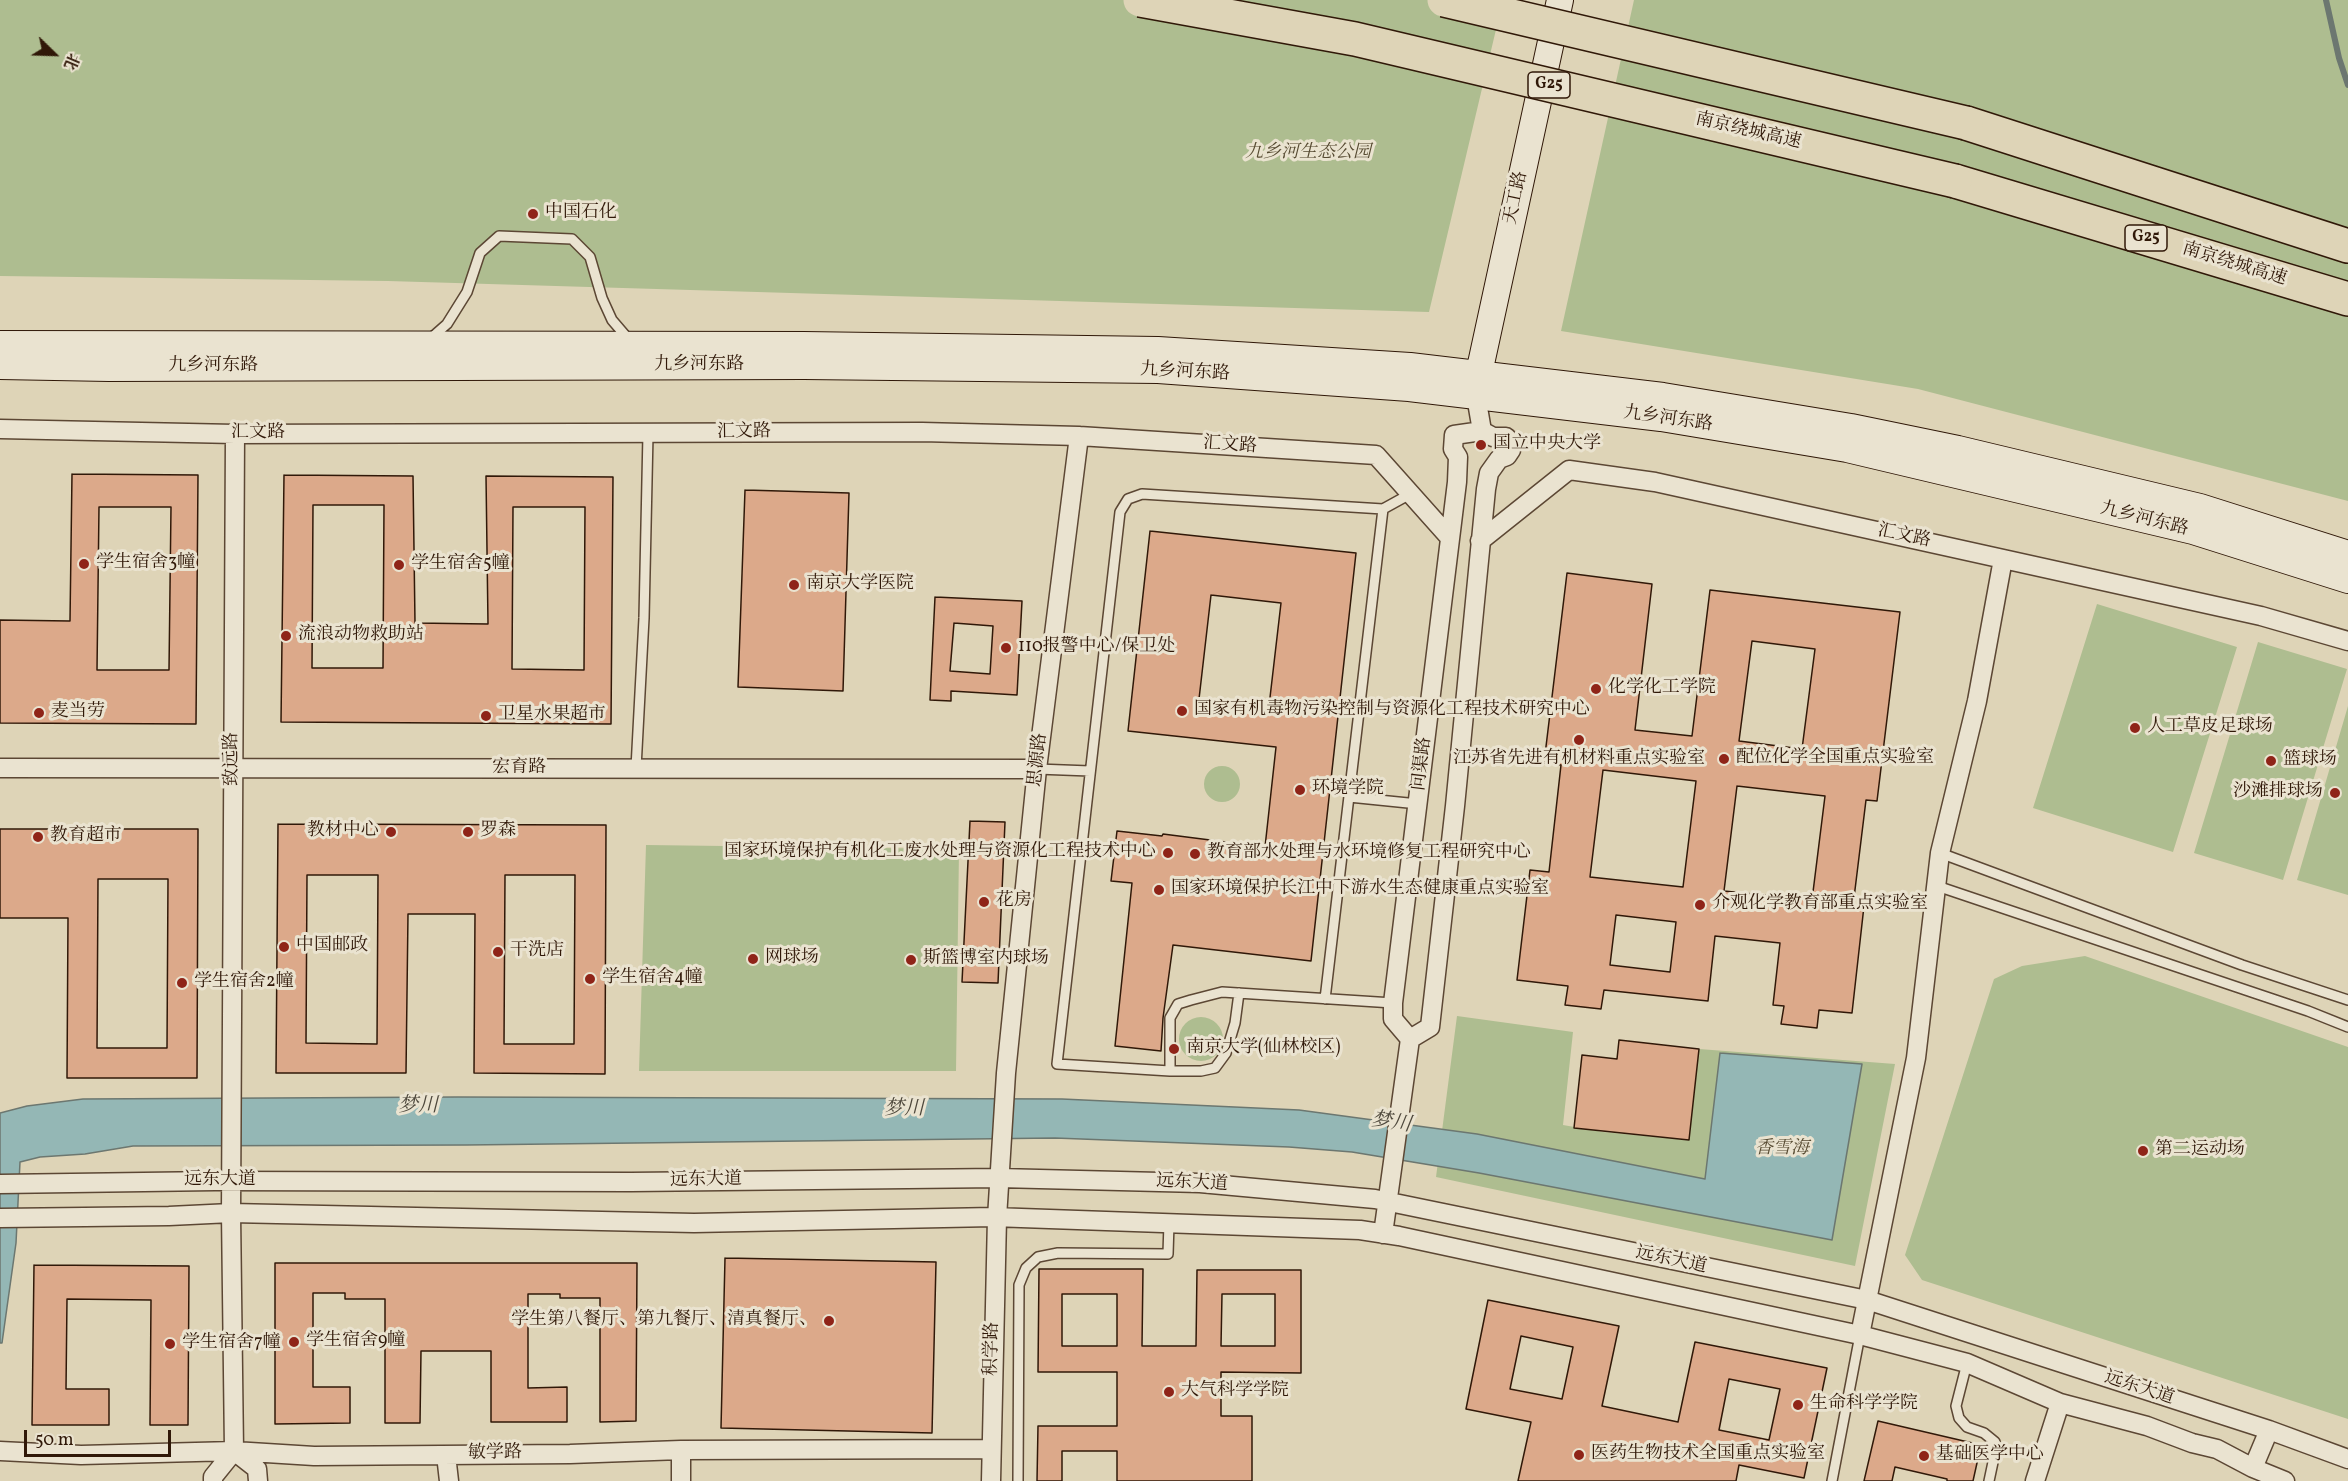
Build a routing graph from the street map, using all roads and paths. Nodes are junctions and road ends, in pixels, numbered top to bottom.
1 (1140, 0) edge
2 (1443, 0) edge
3 (1560, 0) edge
4 (2338, 243) edge
5 (2342, 298) edge
6 (0, 344) edge
7 (423, 345) junction
8 (634, 345) junction
9 (0, 366) edge
10 (1477, 384) junction
11 (0, 429) edge
12 (1482, 431) junction
13 (235, 434) junction
14 (648, 434) junction
15 (1079, 436) junction
16 (1412, 493) junction
17 (1383, 510) junction
18 (1450, 538) junction
19 (1480, 542) junction
20 (2348, 554) edge
21 (2003, 559) junction
22 (2348, 580) edge
23 (2348, 641) edge
24 (0, 768) edge
25 (233, 768) junction
26 (636, 768) junction
27 (1037, 769) junction
28 (1090, 771) junction
29 (1349, 797) junction
30 (1418, 804) junction
31 (1940, 853) junction
32 (1937, 886) junction
33 (1239, 993) junction
34 (1325, 999) junction
35 (2348, 1000) edge
36 (1393, 1003) junction
37 (2348, 1027) edge
38 (1410, 1040) junction
39 (1170, 1071) junction
40 (1000, 1156) joint
41 (999, 1178) junction
42 (232, 1181) junction
43 (0, 1185) edge
44 (1387, 1201) junction
45 (231, 1213) junction
46 (0, 1218) edge
47 (996, 1218) junction
48 (1169, 1223) junction
49 (1383, 1234) junction
50 (1867, 1300) junction
51 (1860, 1335) junction
52 (1967, 1363) junction
53 (2060, 1403) junction
54 (2269, 1430) junction
55 (991, 1449) junction
56 (681, 1450) junction
57 (0, 1451) edge
58 (234, 1451) junction
59 (446, 1455) junction
60 (2348, 1459) edge
61 (2253, 1468) junction
62 (213, 1481) edge
63 (258, 1481) edge
64 (449, 1481) edge
65 (681, 1481) edge
66 (991, 1481) edge
67 (1018, 1481) edge
68 (1832, 1481) edge
69 (1989, 1481) edge
70 (2036, 1481) edge
71 (2285, 1481) edge

1 - 5 highway, 南京绕城高速 / G25, bridge
2 - 4 highway, bridge
3 - 10 main road, 天工路
6 - 7 main road, 九乡河东路
7 - 8 main road, 九乡河东路
7 - 8 lane
8 - 10 main road, 九乡河东路
9 - 10 main road, 九乡河东路
10 - 12 street
10 - 20 main road, 九乡河东路
10 - 22 main road, 九乡河东路
11 - 13 street, 汇文路
12 - 18 street, 问渠路
12 - 19 street, 问渠路
13 - 14 street, 汇文路
13 - 25 street, 致远路
14 - 15 street, 汇文路
14 - 26 lane
15 - 16 street, 汇文路
15 - 27 street, 思源路
16 - 17 lane
16 - 18 street, 汇文路
17 - 28 lane
17 - 29 lane
18 - 30 street, 问渠路
19 - 21 street, 汇文路
19 - 38 street, 问渠路
21 - 23 street, 汇文路
21 - 31 street
24 - 25 street, 宏育路
25 - 26 street, 宏育路
25 - 42 street, 致远路
26 - 27 street, 宏育路
27 - 28 lane
27 - 40 street, 思源路
28 - 39 lane
29 - 30 lane
29 - 34 lane
30 - 36 street, 问渠路
31 - 32 street
31 - 35 lane
32 - 37 lane
32 - 50 street
33 - 34 lane
33 - 39 lane
33 - 39 lane
34 - 36 lane
36 - 38 street, 问渠路
38 - 44 street
40 - 41 street, 积学路
41 - 42 street, 远东大道
41 - 44 street, 远东大道
41 - 47 street, 积学路
42 - 43 street, 远东大道
42 - 45 street, 致远路
44 - 49 street
44 - 50 street, 远东大道
45 - 46 street, 远东大道
45 - 47 street, 远东大道
45 - 58 street, 致远路
47 - 48 street, 远东大道
47 - 55 street, 积学路
48 - 49 street, 远东大道
48 - 67 lane
49 - 51 street, 远东大道
50 - 51 street
50 - 54 street, 远东大道
51 - 52 street, 远东大道
51 - 68 lane
52 - 53 street, 远东大道
52 - 69 lane
53 - 61 street, 远东大道
53 - 70 street
54 - 60 street, 远东大道
54 - 61 street
55 - 56 street, 敏学路
55 - 66 street, 积学路
56 - 59 street, 敏学路
56 - 65 street
57 - 58 street, 敏学路
58 - 59 street, 敏学路
58 - 62 street
58 - 63 street
59 - 64 street
61 - 71 street, 远东大道

